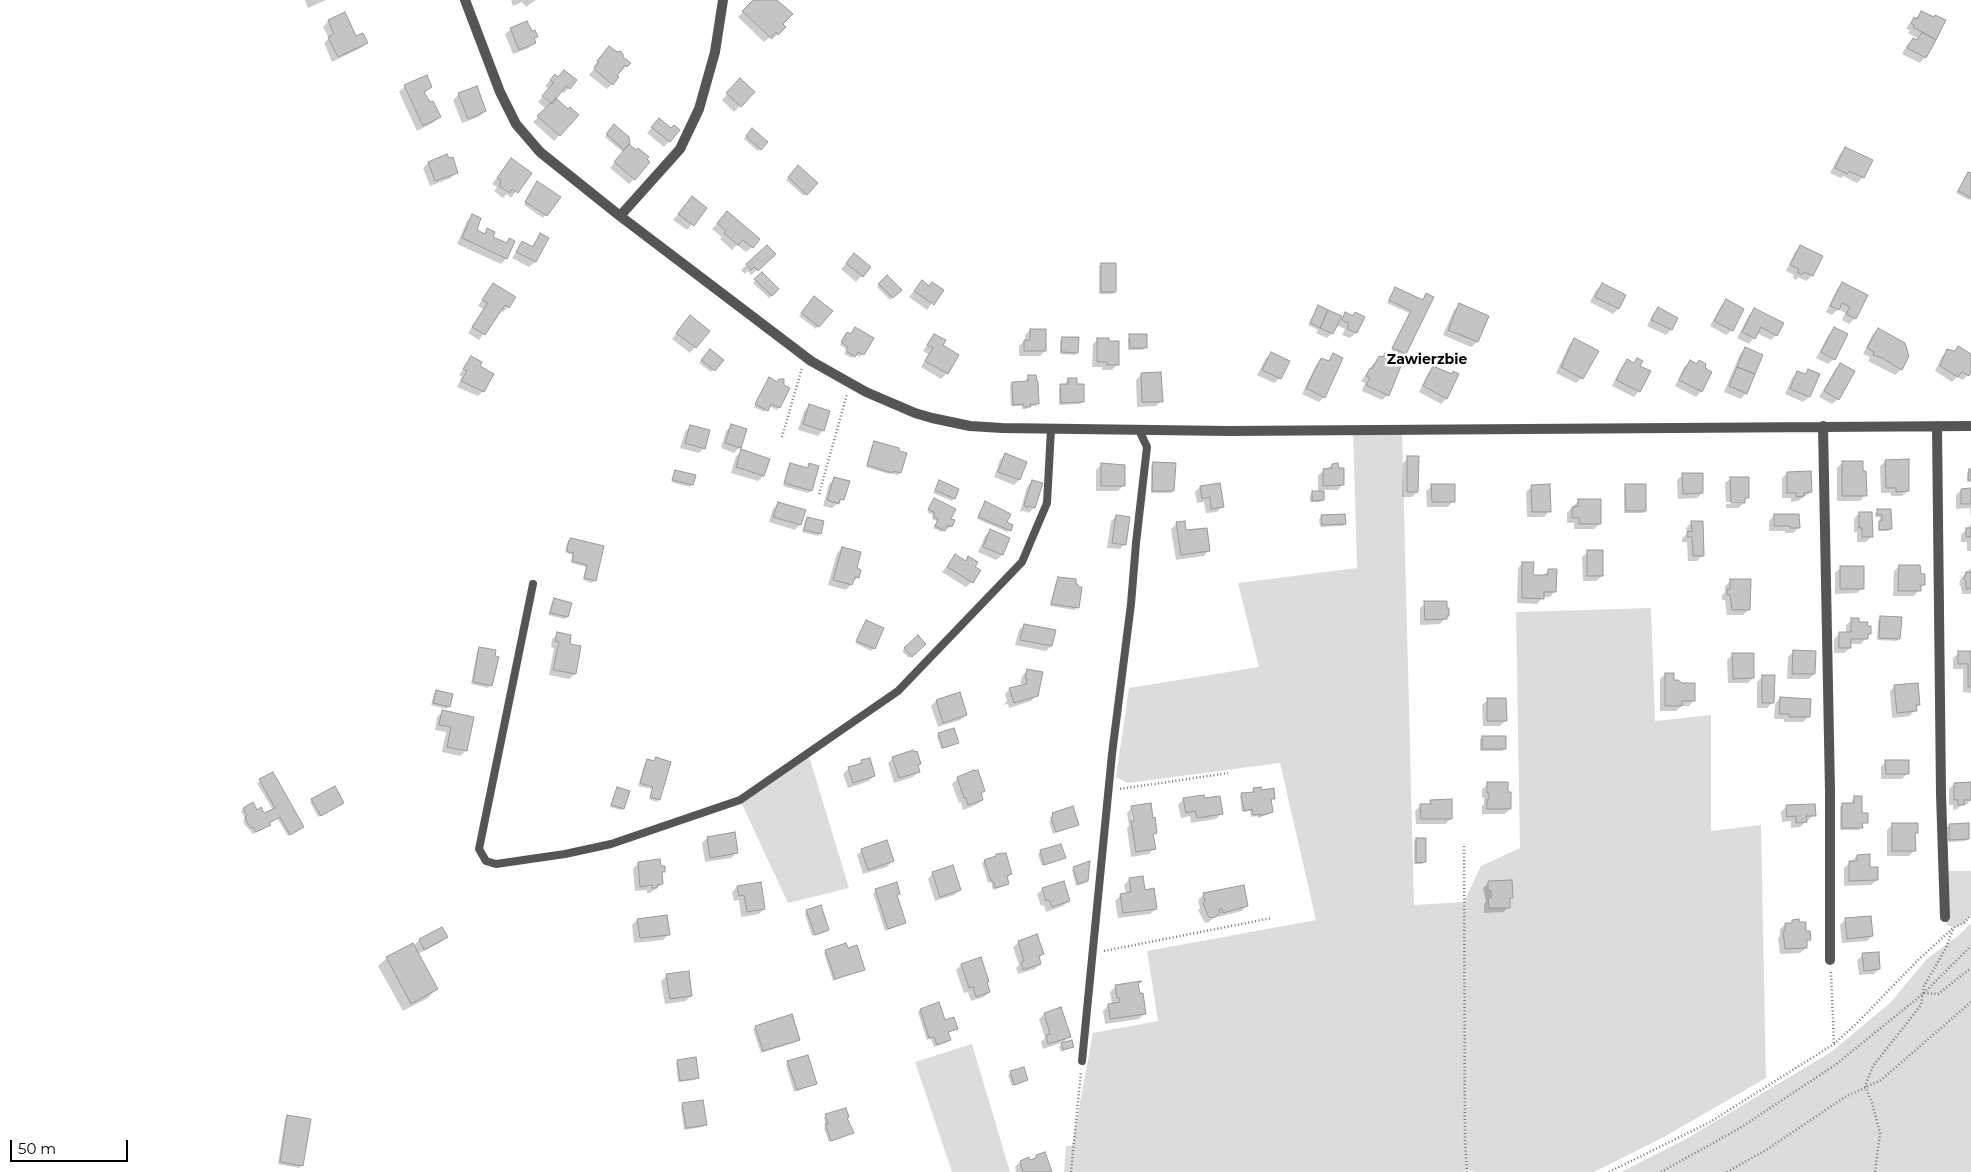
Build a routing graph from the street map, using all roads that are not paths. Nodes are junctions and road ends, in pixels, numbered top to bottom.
1 (464, 0) edge
2 (723, 0) edge
3 (620, 216) junction
4 (1823, 426) junction
5 (1937, 426) junction
6 (1971, 426) edge
7 (1051, 429) junction
8 (1139, 430) junction
9 (534, 584) dead end
10 (1945, 917) dead end
11 (1830, 960) road end
12 (1082, 1061) road end

1 - 3 street
2 - 3 street
3 - 7 street
4 - 5 street
4 - 8 street
4 - 11 street
5 - 6 street
5 - 10 street
7 - 8 street
7 - 9 lane
8 - 12 lane

